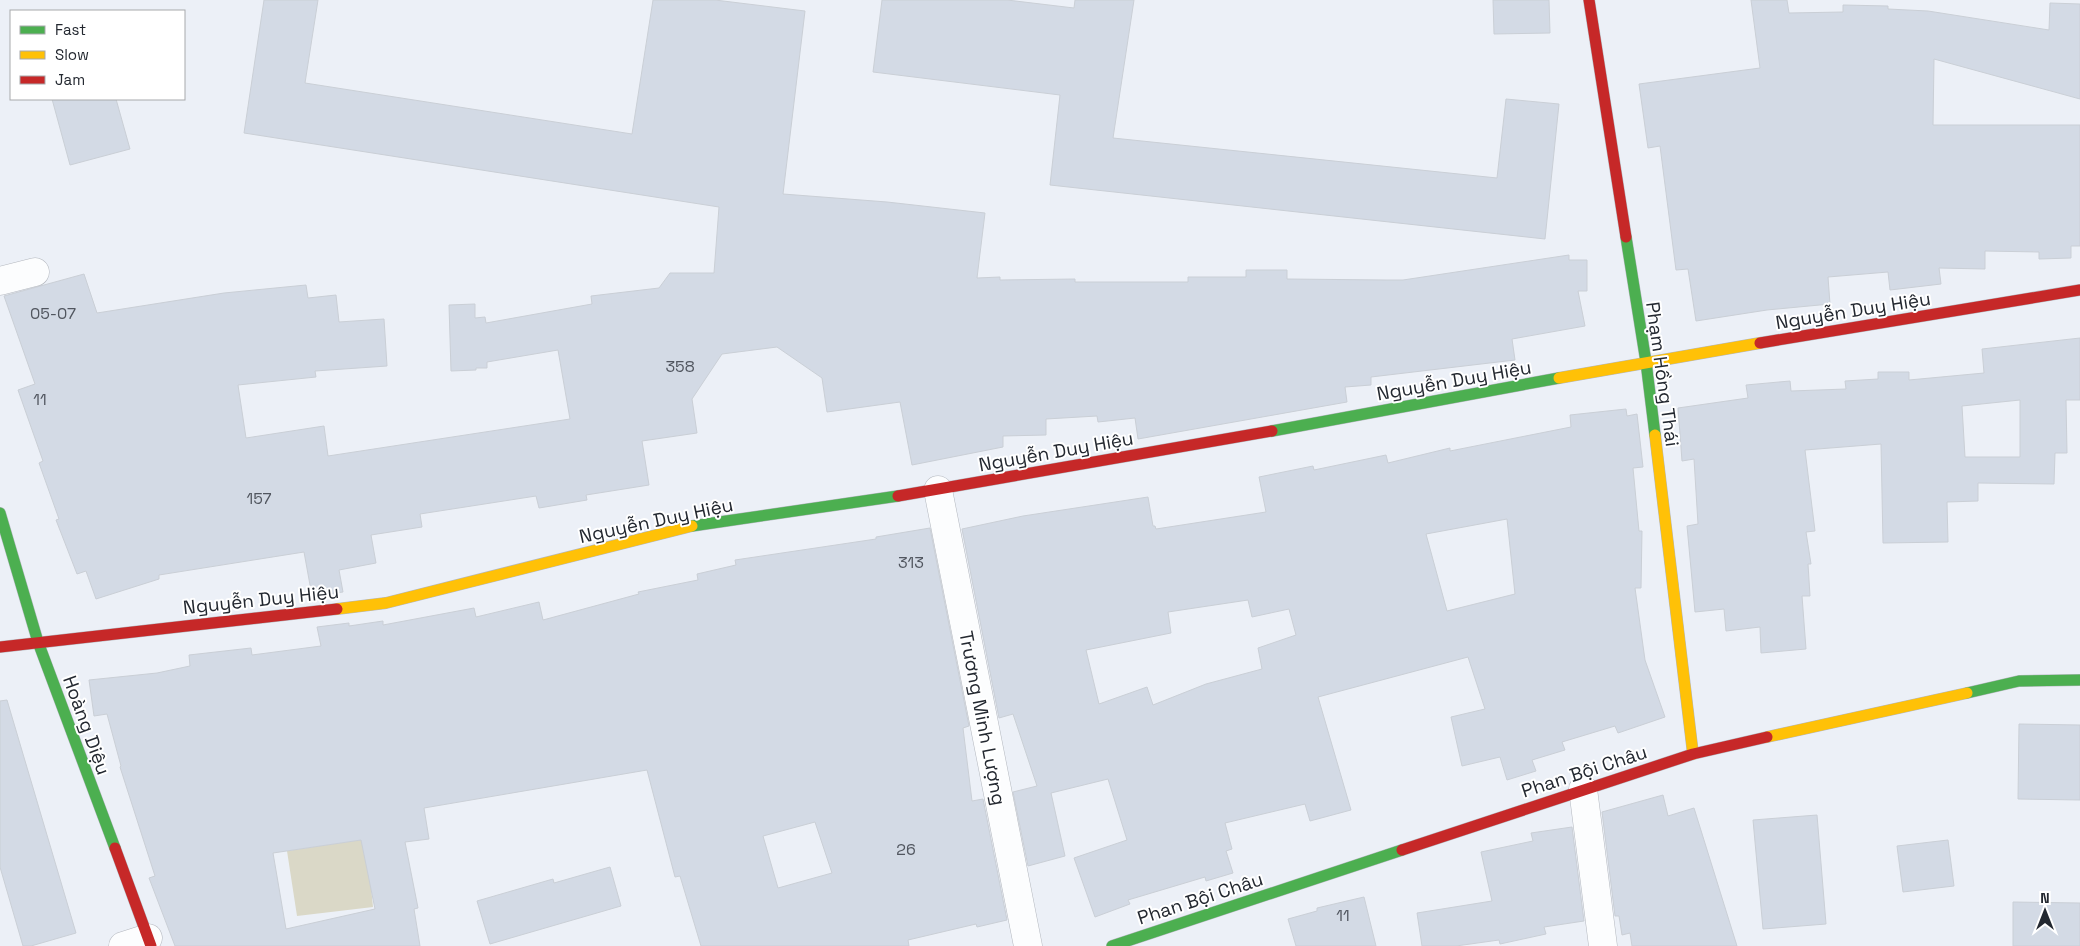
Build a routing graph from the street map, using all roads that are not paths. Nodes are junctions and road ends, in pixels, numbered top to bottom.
1 (1589, 0) edge
2 (35, 272) dead end
3 (0, 281) edge
4 (2080, 290) edge
5 (1646, 362) junction
6 (938, 490) junction
7 (0, 513) edge
8 (38, 642) junction
9 (0, 647) edge
10 (2080, 680) edge
11 (1692, 754) junction
12 (1583, 789) junction
13 (141, 943) edge
14 (1028, 946) edge
15 (1112, 946) edge
16 (1603, 946) edge

1 - 5 street, Phạm Hồng Thái
2 - 3 street
4 - 5 street, Nguyễn Duy Hiệu
5 - 6 street, Nguyễn Duy Hiệu
5 - 11 street, Phạm Hồng Thái
6 - 8 street, Nguyễn Duy Hiệu
6 - 14 street, Trương Minh Lượng
7 - 8 street, Hoàng Diệu
8 - 9 street, Nguyễn Duy Hiệu
8 - 13 street, Hoàng Diệu
10 - 11 street, Phan Bội Châu
11 - 12 street, Phan Bội Châu
12 - 15 street, Phan Bội Châu
12 - 16 street

